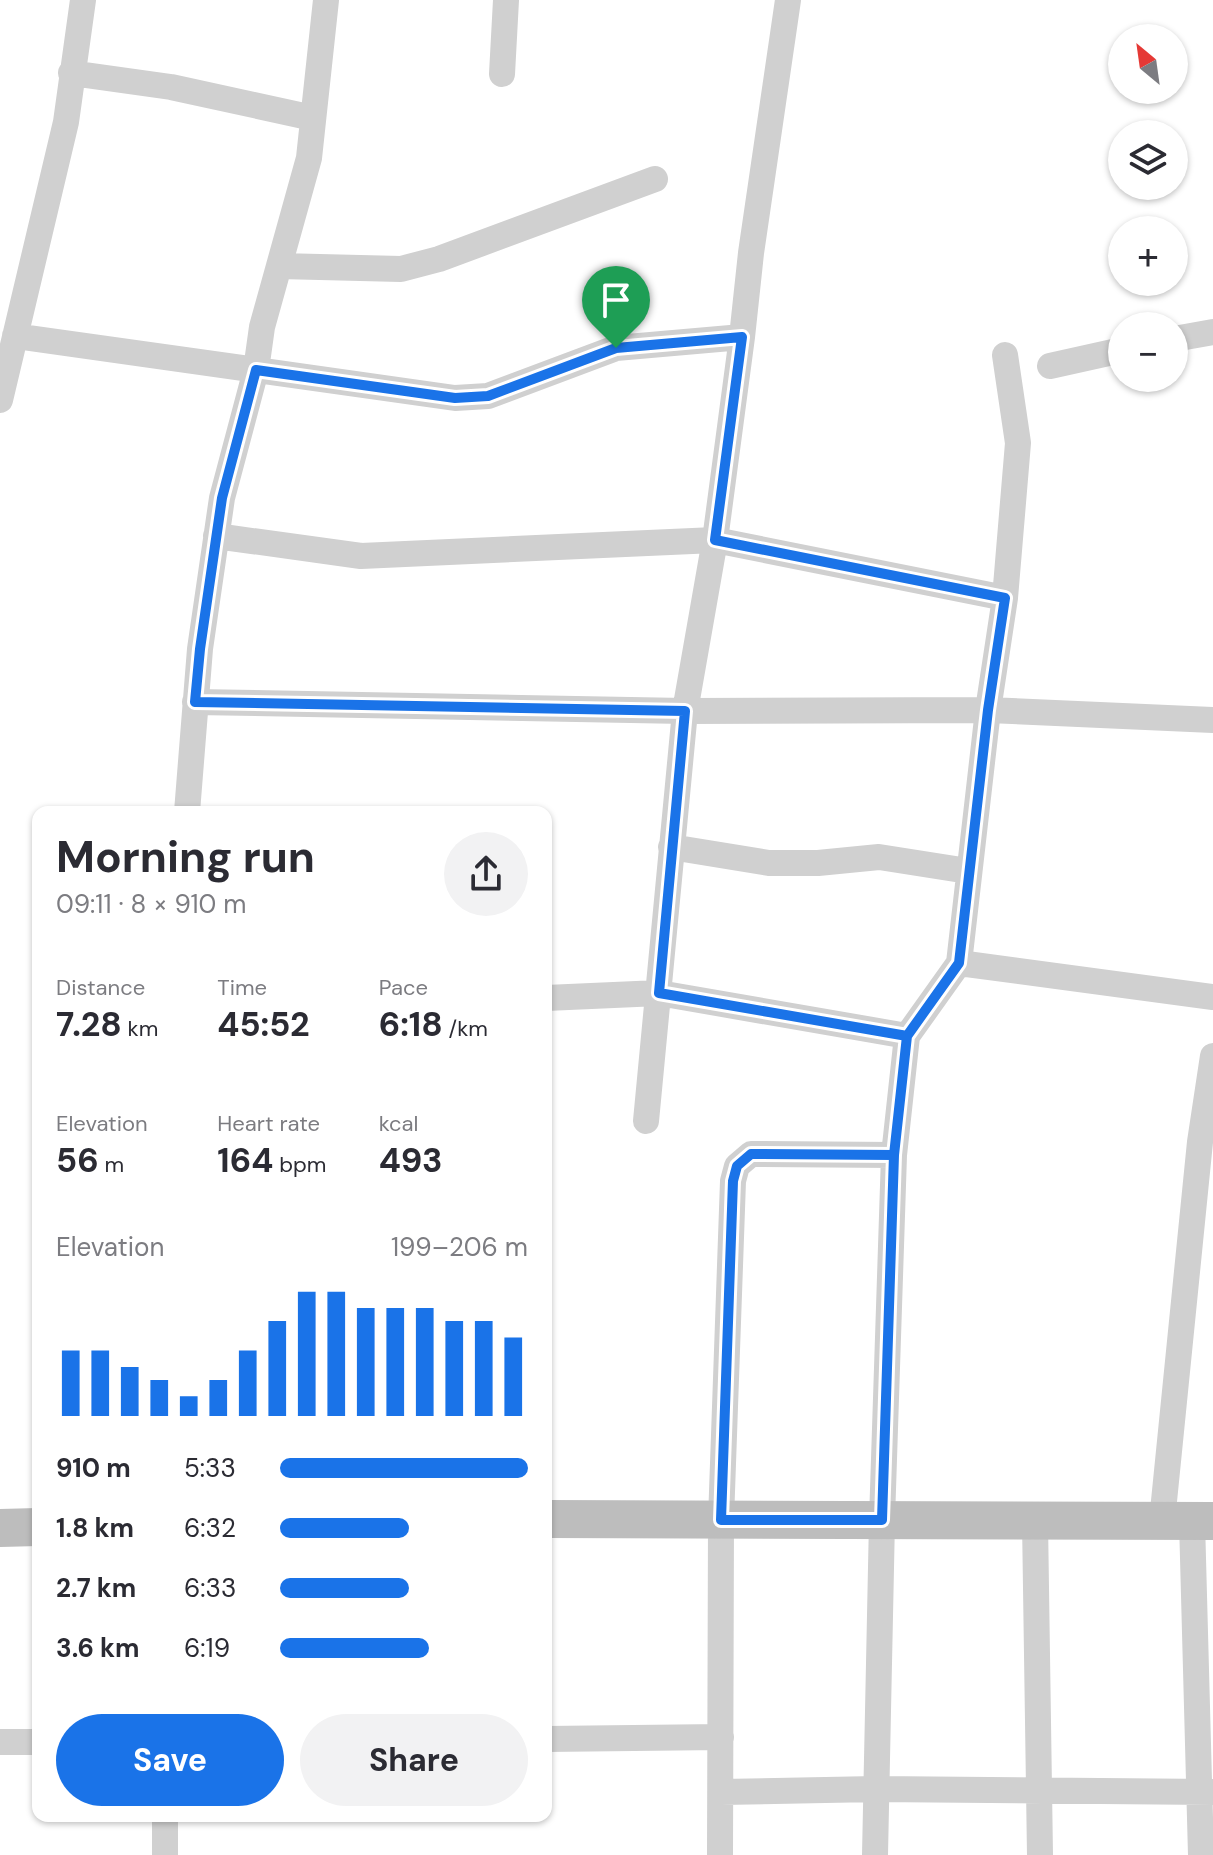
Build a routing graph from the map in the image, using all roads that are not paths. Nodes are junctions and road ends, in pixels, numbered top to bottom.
1 (83, 0) edge
2 (326, 0) edge
3 (506, 0) edge
4 (788, 0) edge
5 (71, 73) junction
6 (502, 74) dead end
7 (313, 118) junction
8 (655, 179) dead end
9 (279, 266) junction
10 (1213, 332) edge
11 (15, 336) junction
12 (1188, 336) edge
13 (742, 337) junction
14 (1108, 353) edge
15 (1005, 355) dead end
16 (1050, 366) dead end
17 (256, 370) junction
18 (2, 385) edge
19 (216, 536) junction
20 (715, 540) junction
21 (1005, 598) junction
22 (195, 702) junction
23 (988, 710) junction
24 (685, 711) junction
25 (1213, 720) edge
26 (187, 806) edge
27 (671, 847) junction
28 (968, 871) junction
29 (959, 963) junction
30 (659, 993) junction
31 (1213, 997) edge
32 (552, 998) edge
33 (907, 1036) junction
34 (1213, 1056) edge
35 (646, 1121) dead end
36 (894, 1155) junction
37 (552, 1519) edge
38 (721, 1520) junction
39 (882, 1520) junction
40 (1035, 1521) junction
41 (1189, 1521) edge
42 (32, 1527) edge
43 (0, 1528) edge
44 (721, 1737) junction
45 (552, 1739) edge
46 (0, 1742) edge
47 (32, 1742) edge
48 (876, 1789) junction
49 (1039, 1790) junction
50 (721, 1792) junction
51 (1207, 1792) edge
52 (165, 1822) edge
53 (165, 1855) edge
54 (720, 1855) edge
55 (875, 1855) edge
56 (1040, 1855) edge
57 (1201, 1855) edge

1 - 5 street
2 - 7 street
3 - 6 street
4 - 13 street
5 - 7 street
5 - 11 street
7 - 9 street
8 - 9 street
9 - 17 street
10 - 12 street
11 - 17 street
11 - 18 street
13 - 17 street
13 - 20 street
14 - 16 street
15 - 21 street
17 - 19 street
19 - 20 street
19 - 22 street
20 - 21 street
20 - 24 street
21 - 23 street
22 - 24 street
22 - 26 street
23 - 24 street
23 - 25 street
23 - 28 street
24 - 27 street
27 - 28 street
27 - 30 street
28 - 29 street
29 - 31 street
29 - 33 street
30 - 32 street
30 - 33 street
30 - 35 street
33 - 36 street
34 - 41 street
36 - 38 street
36 - 39 street
37 - 38 main road
38 - 39 main road
38 - 44 street
39 - 40 main road
39 - 48 street
40 - 41 main road
40 - 49 street
41 - 51 street
42 - 43 main road
44 - 45 street
44 - 50 street
46 - 47 street
48 - 49 street
48 - 50 street
48 - 55 street
49 - 51 street
49 - 56 street
50 - 54 street
51 - 57 street
52 - 53 street

